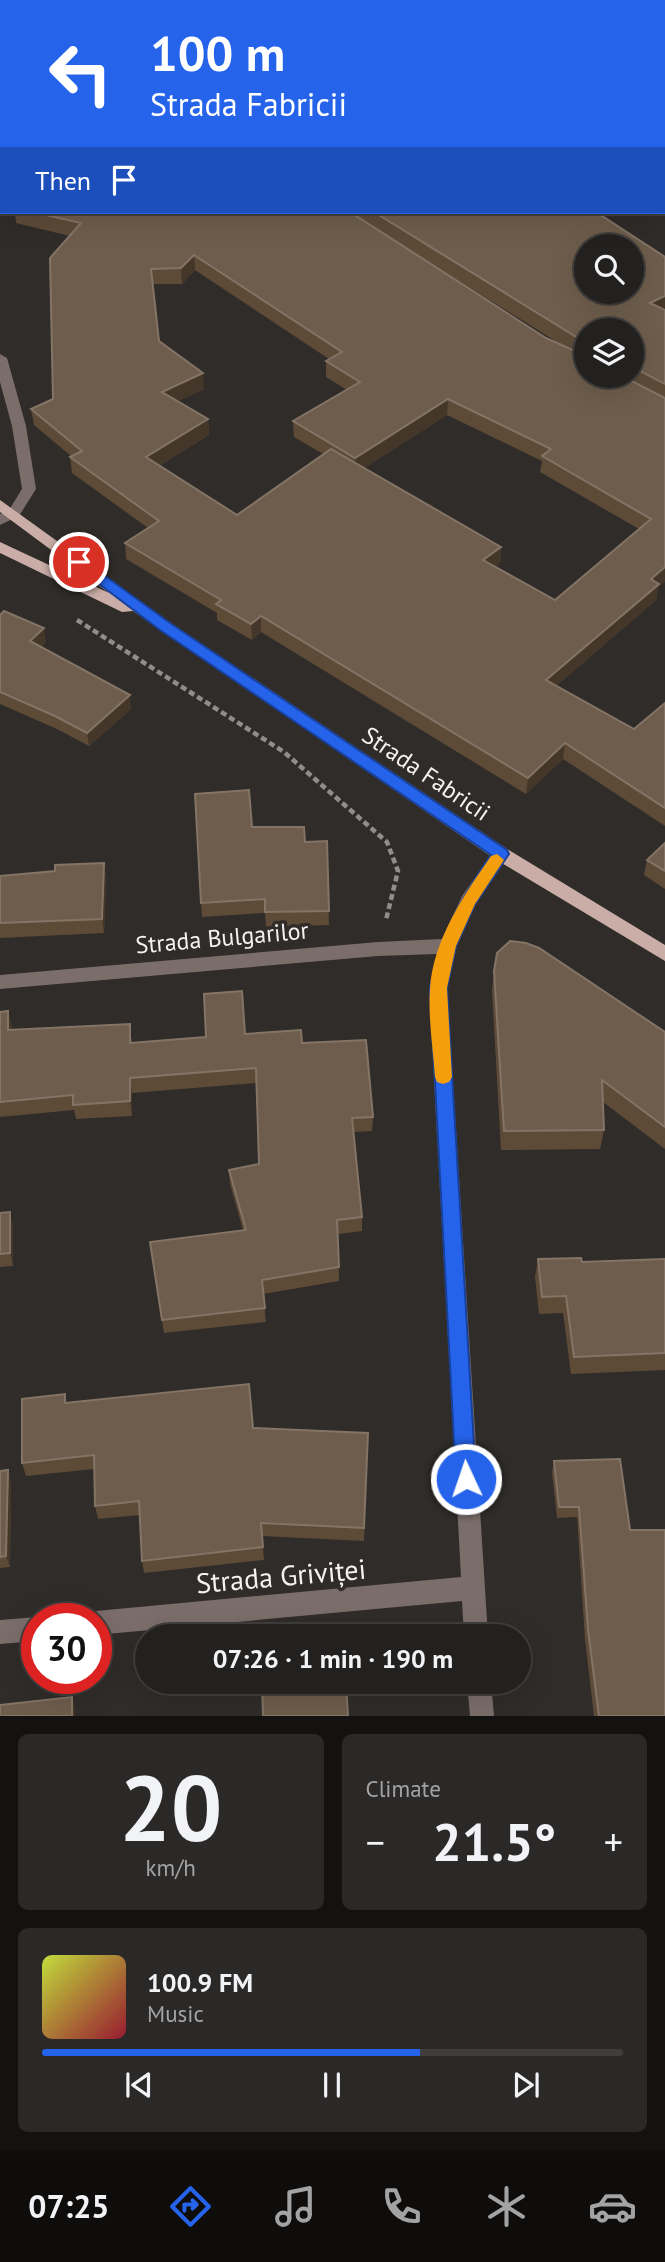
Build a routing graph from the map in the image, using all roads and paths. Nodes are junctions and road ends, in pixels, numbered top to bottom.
1 (0, 358) edge
2 (5, 513) edge
3 (0, 547) edge
4 (68, 615) dead end
5 (165, 627) junction
6 (501, 854) junction
7 (448, 946) junction
8 (378, 949) junction
9 (665, 954) edge
10 (0, 982) edge
11 (472, 1588) junction
12 (112, 1622) edge
13 (474, 1624) edge
14 (21, 1630) edge
15 (0, 1632) edge
16 (480, 1694) edge
17 (482, 1716) edge

1 - 2 street
2 - 5 main road, Strada Fabricii
3 - 5 main road, Strada Fabricii
4 - 8 path
5 - 6 main road, Strada Fabricii
6 - 7 street
6 - 9 main road, Strada Fabricii
7 - 8 street, Strada Bulgarilor
7 - 11 street
8 - 10 street, Strada Bulgarilor
11 - 12 street, Strada Griviței
11 - 13 street
14 - 15 street
16 - 17 street

